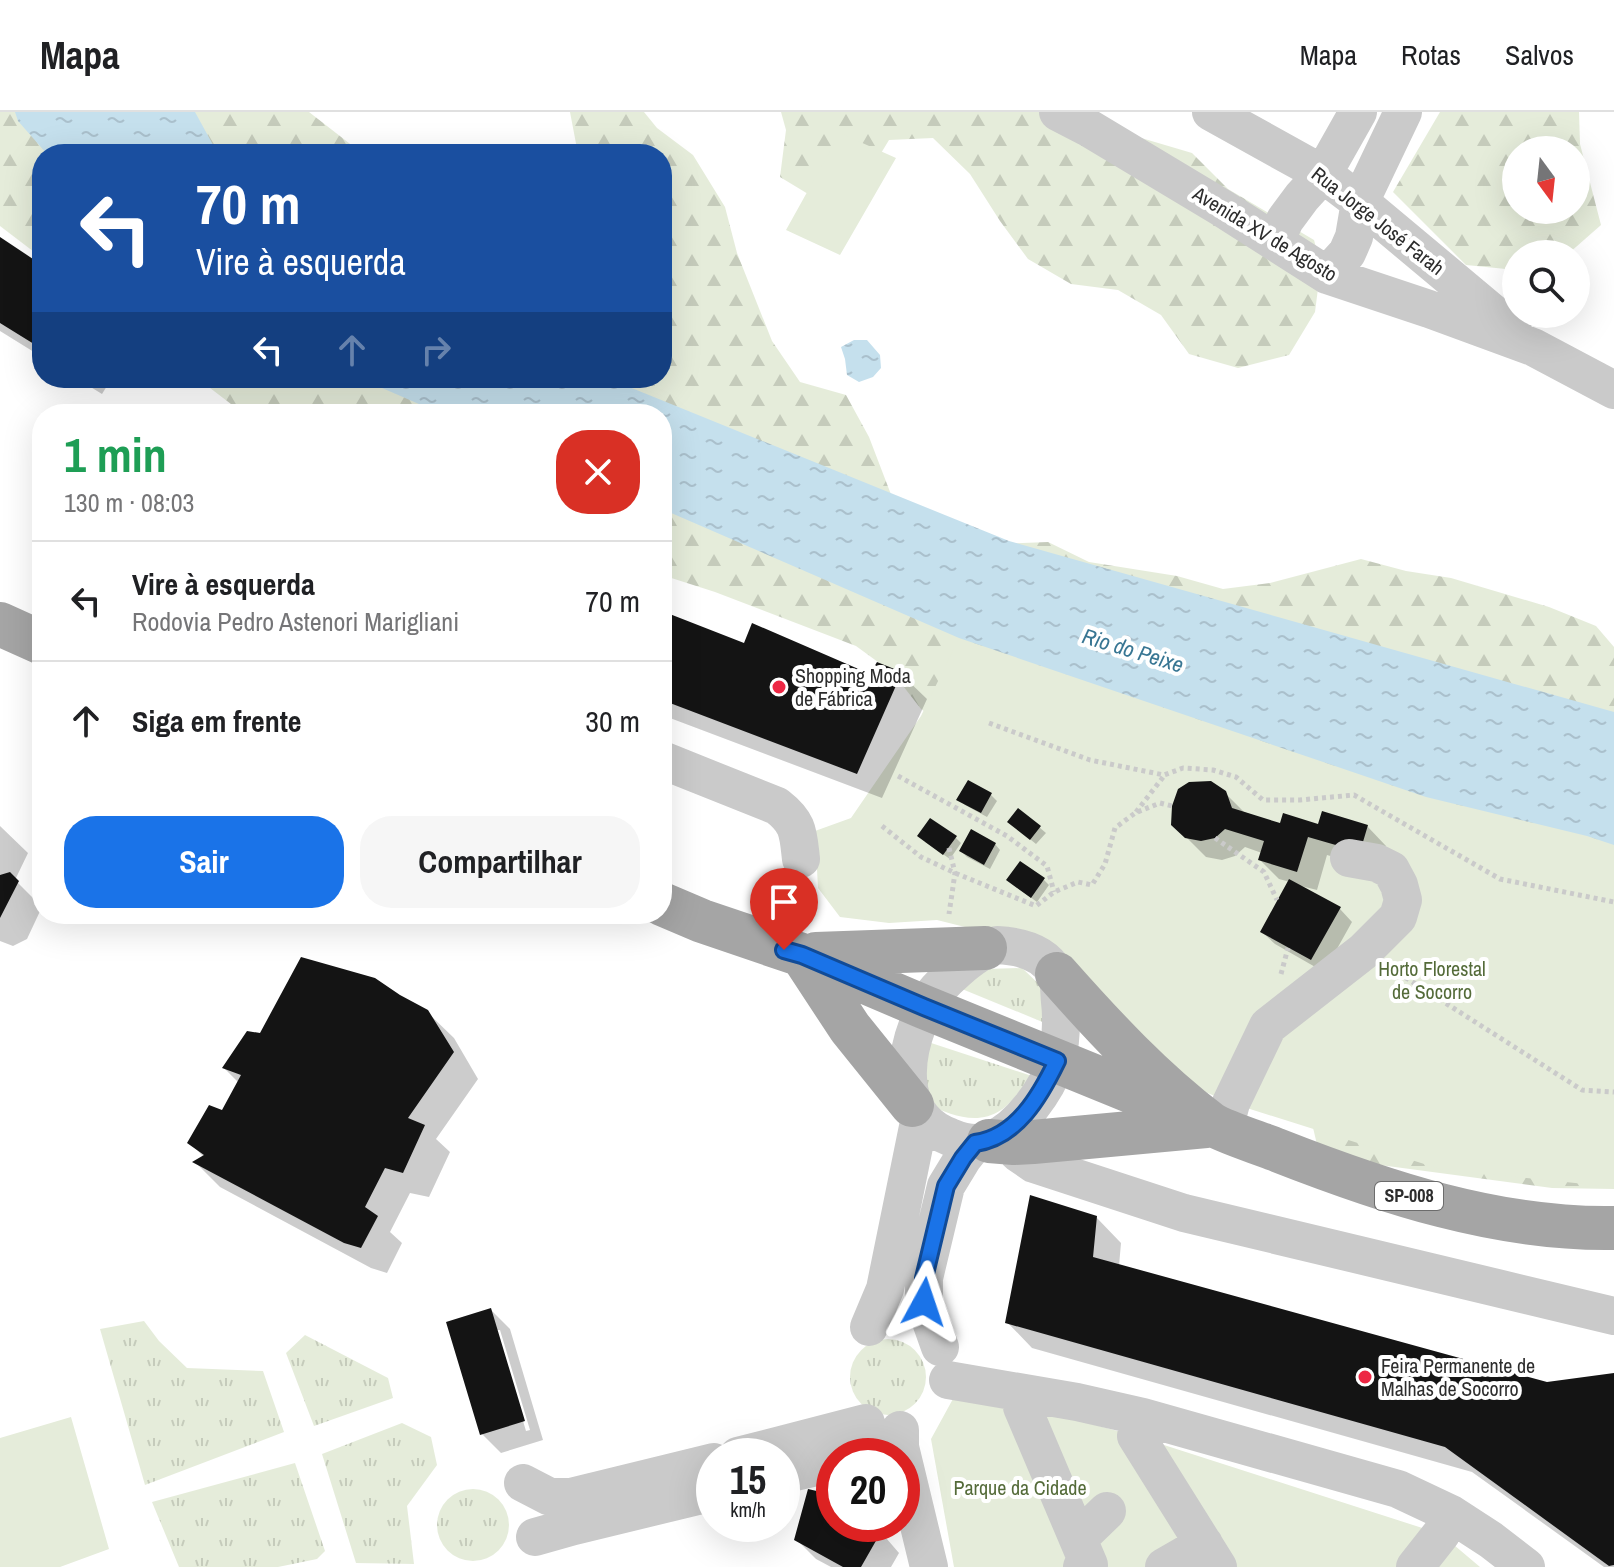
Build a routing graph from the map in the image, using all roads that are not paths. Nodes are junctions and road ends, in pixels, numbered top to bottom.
1 (1058, 112) edge
2 (1211, 112) edge
3 (1358, 112) edge
4 (1403, 112) edge
5 (1323, 174) junction
6 (1360, 202) junction
7 (1275, 242) junction
8 (1327, 275) junction
9 (1533, 347) junction
10 (1613, 387) edge
11 (0, 624) edge
12 (32, 638) edge
13 (672, 764) edge
14 (1349, 858) dead end
15 (801, 859) dead end
16 (672, 908) edge
17 (985, 948) junction
18 (802, 955) junction
19 (1057, 974) junction
20 (924, 1007) junction
21 (1057, 1061) junction
22 (916, 1111) junction
23 (1218, 1127) junction
24 (1011, 1147) junction
25 (1614, 1228) edge
26 (1614, 1316) edge
27 (869, 1327) dead end
28 (1136, 1436) dead end
29 (1067, 1447) dead end
30 (696, 1466) edge
31 (523, 1483) dead end
32 (696, 1496) edge
33 (1107, 1511) dead end
34 (1441, 1534) dead end
35 (535, 1537) dead end
36 (920, 1542) edge
37 (1211, 1556) edge
38 (1085, 1560) edge
39 (929, 1567) edge
40 (1164, 1567) edge
41 (1415, 1567) edge
42 (1526, 1567) edge

1 - 7 street, Avenida XV de Agosto
2 - 5 street, Rua Jorge José Farah
3 - 5 street
4 - 6 street
5 - 6 street, Rua Jorge José Farah
5 - 7 street
6 - 8 street
6 - 9 street, Rua Jorge José Farah
7 - 8 street, Avenida XV de Agosto
8 - 9 street, Avenida XV de Agosto
9 - 10 street, Avenida XV de Agosto
11 - 12 main road
13 - 15 street
14 - 23 street
16 - 18 main road, SP-008
17 - 18 main road
17 - 19 street
17 - 20 street
18 - 20 main road, SP-008
18 - 22 main road
19 - 21 street
19 - 23 main road
20 - 21 main road, SP-008
20 - 22 street
21 - 23 main road, SP-008
21 - 24 street
22 - 24 street
22 - 27 street
23 - 24 main road
23 - 25 main road, SP-008
24 - 26 street
24 - 42 street
28 - 37 street
29 - 38 street
30 - 31 street
32 - 35 street
33 - 38 street
34 - 41 street
36 - 39 street
37 - 40 street

